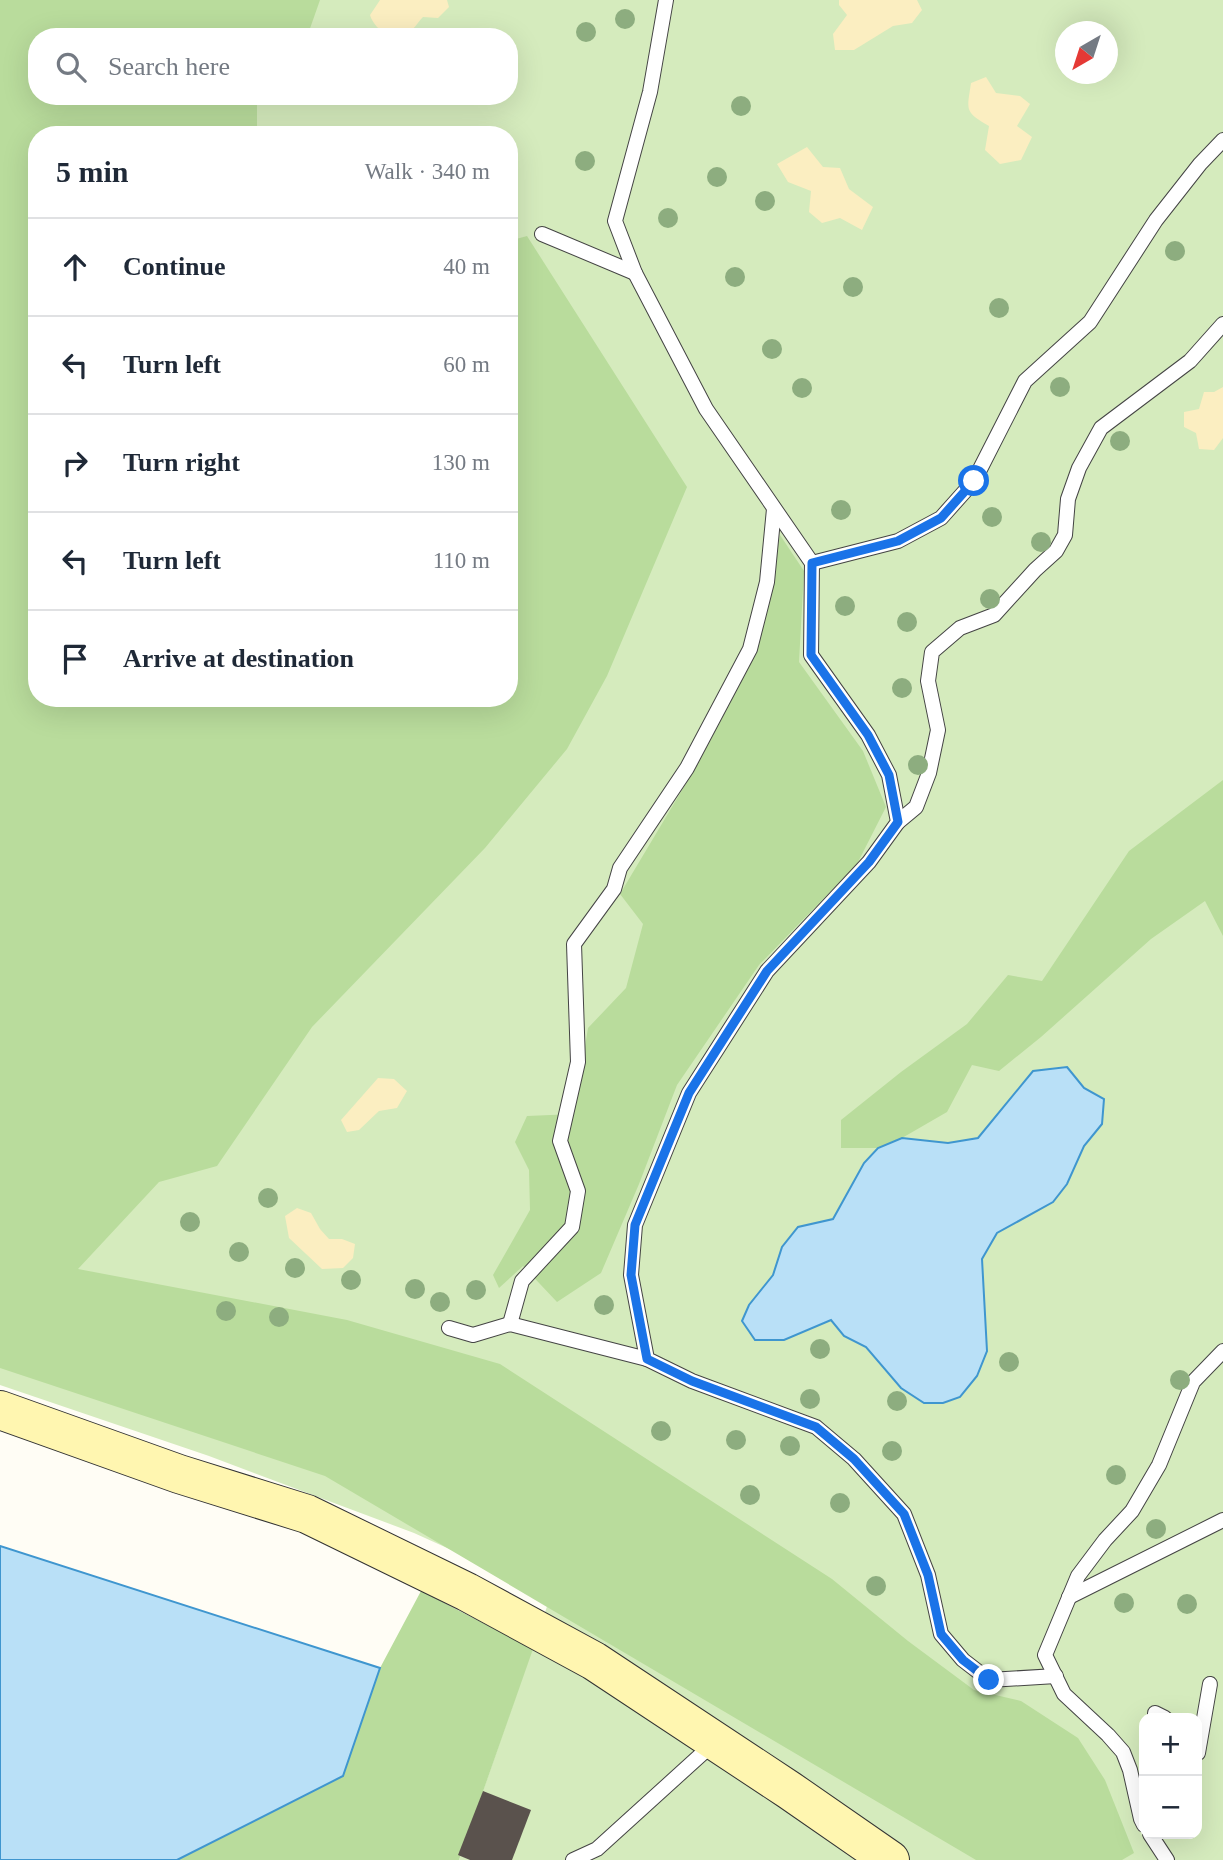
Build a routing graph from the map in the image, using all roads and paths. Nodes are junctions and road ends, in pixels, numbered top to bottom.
1 (666, 0) edge
2 (1223, 139) edge
3 (542, 234) dead end
4 (635, 273) junction
5 (1223, 324) edge
6 (774, 509) junction
7 (812, 563) junction
8 (898, 822) junction
9 (510, 1324) junction
10 (449, 1328) dead end
11 (1223, 1351) edge
12 (647, 1359) junction
13 (0, 1410) edge
14 (1223, 1520) edge
15 (1069, 1597) junction
16 (1056, 1676) junction
17 (1210, 1684) dead end
18 (1202, 1730) edge
19 (716, 1741) junction
20 (1139, 1785) edge
21 (1153, 1839) edge
22 (573, 1860) edge
23 (890, 1860) edge
24 (1167, 1860) edge

1 - 4 lane
2 - 7 lane
3 - 4 lane
4 - 6 lane
5 - 8 lane
6 - 7 lane
6 - 9 lane
7 - 8 lane
8 - 12 lane
9 - 10 lane
9 - 12 lane
11 - 15 lane
12 - 16 lane
13 - 19 street
14 - 15 lane
15 - 16 lane
16 - 20 lane
17 - 18 lane
19 - 22 lane
19 - 23 street
21 - 24 lane

